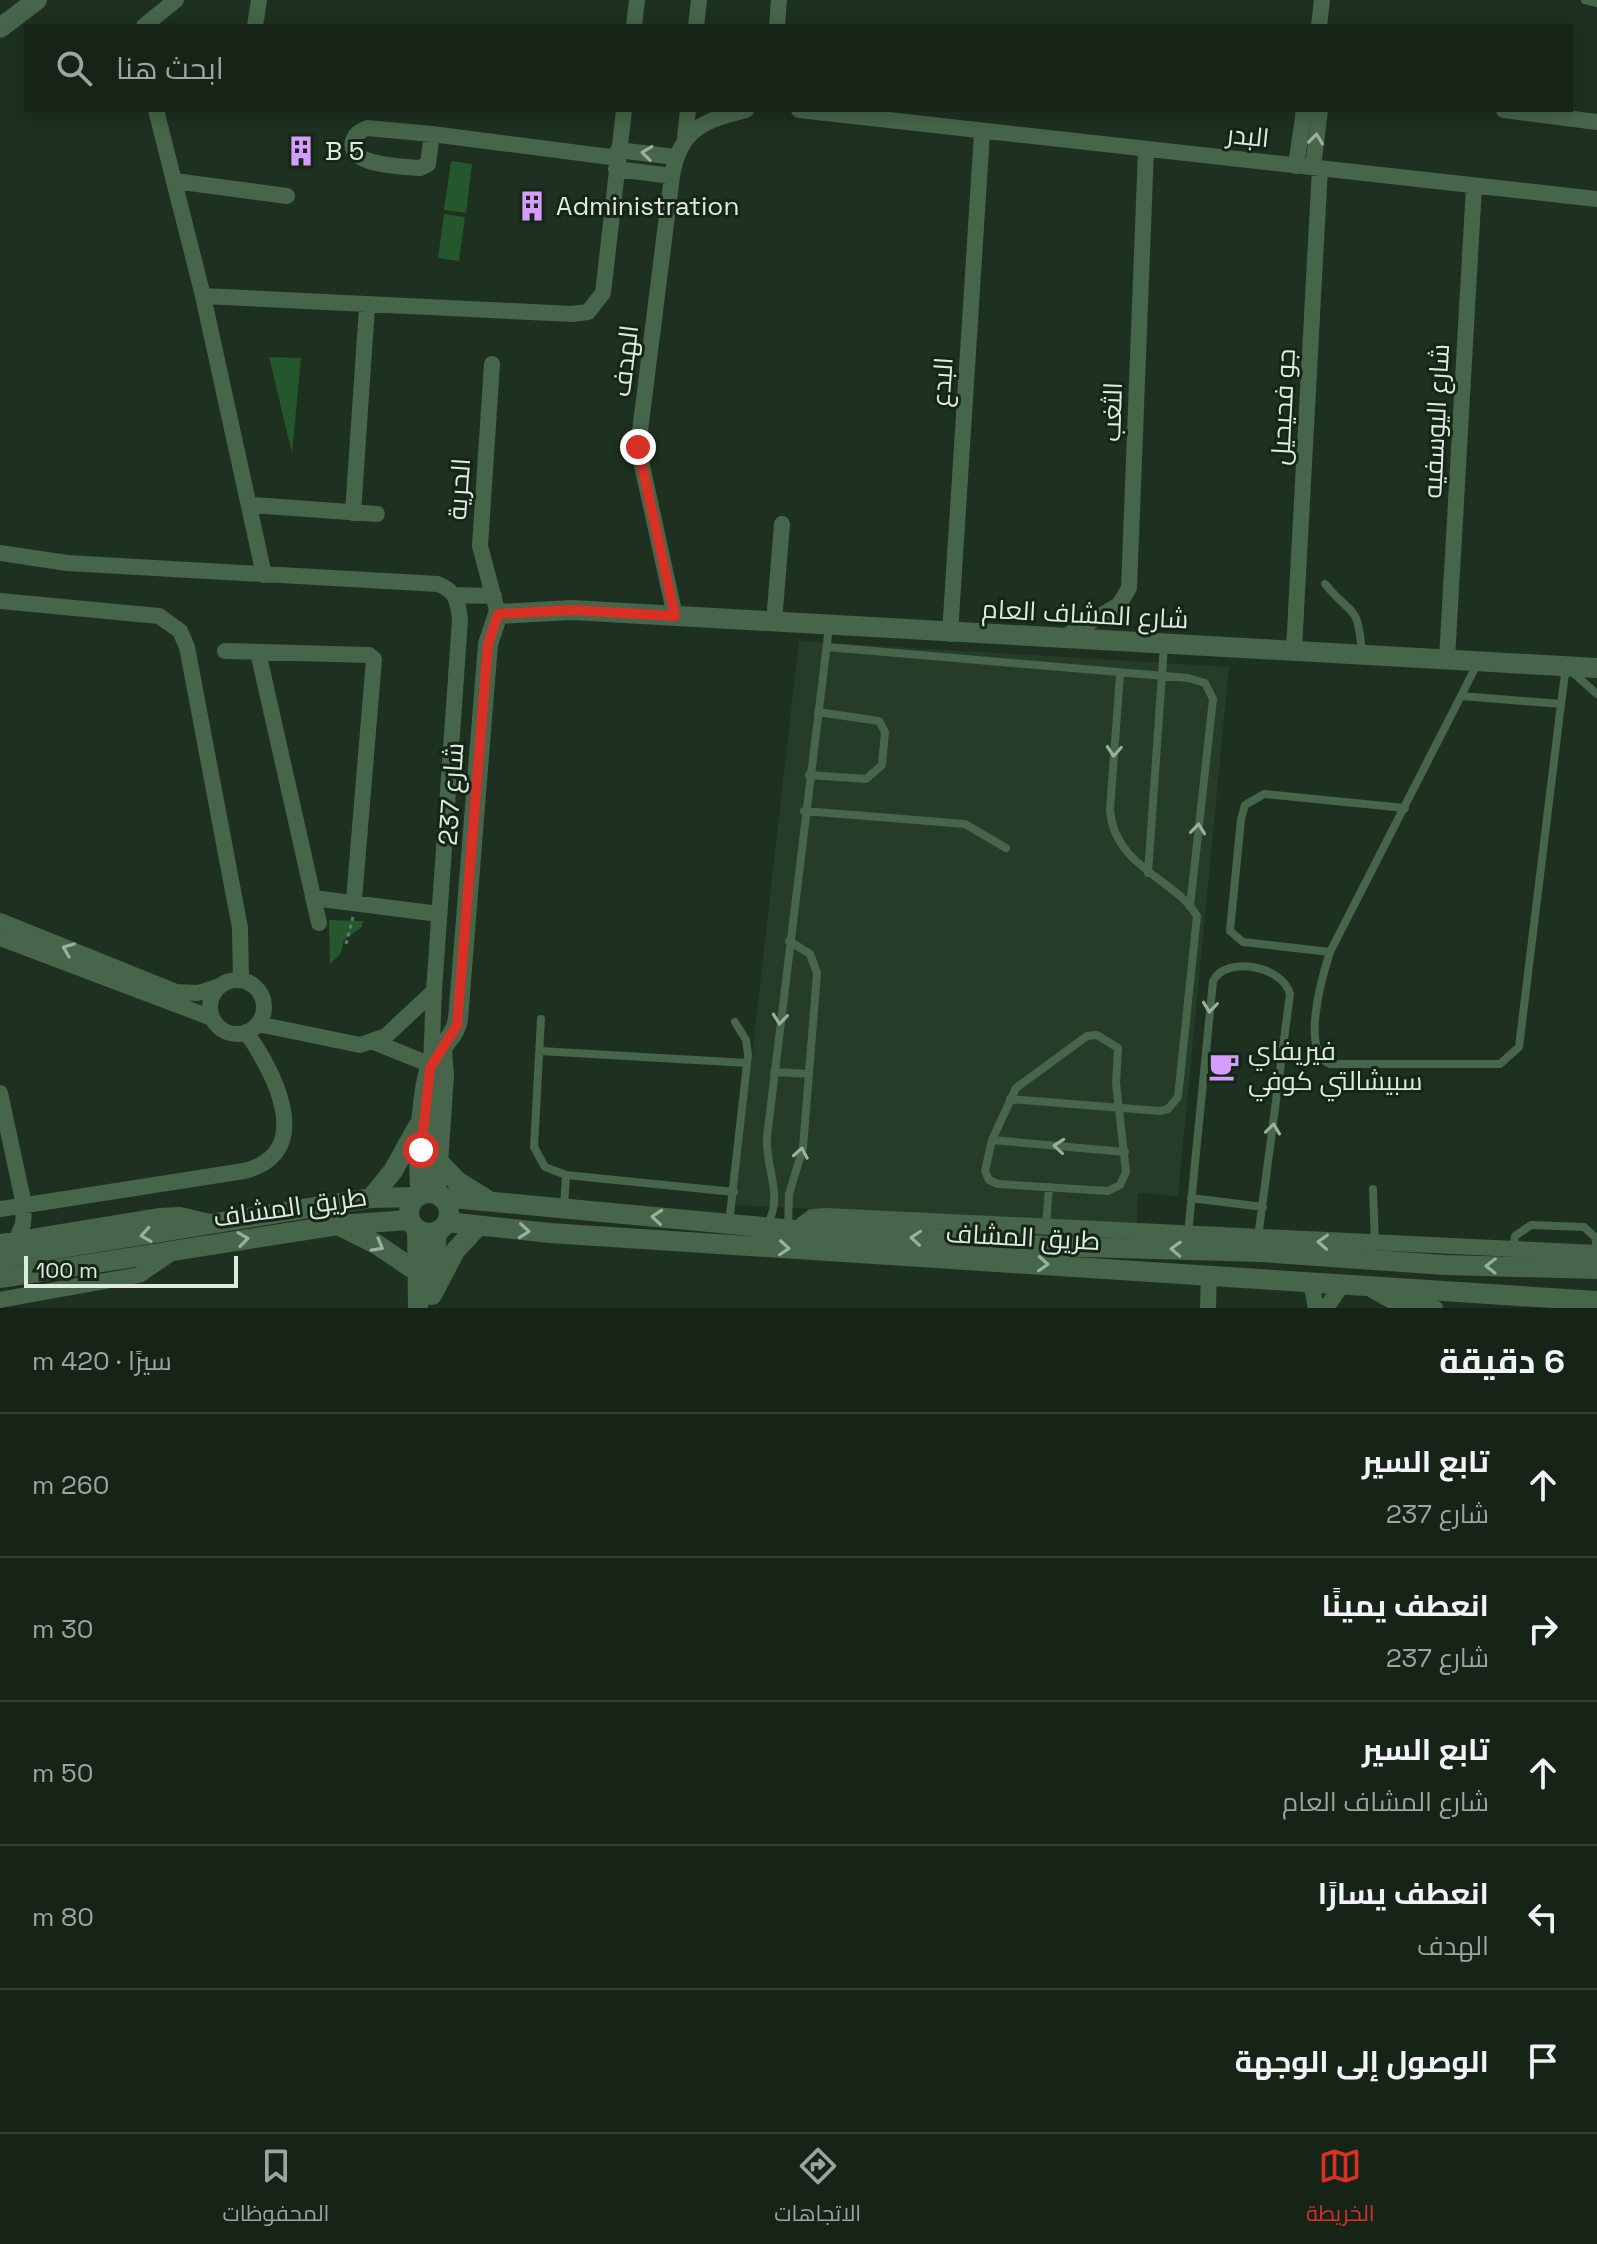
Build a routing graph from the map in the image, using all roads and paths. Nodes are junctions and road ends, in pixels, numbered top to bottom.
1 (37, 0) edge
2 (176, 0) edge
3 (259, 0) edge
4 (637, 0) edge
5 (699, 0) edge
6 (779, 0) edge
7 (1322, 0) edge
8 (1585, 0) edge
9 (1597, 3) edge
10 (146, 24) edge
11 (255, 24) edge
12 (634, 24) edge
13 (696, 24) edge
14 (777, 24) edge
15 (1319, 24) edge
16 (0, 28) edge
17 (157, 112) edge
18 (624, 112) edge
19 (688, 112) edge
20 (740, 112) edge
21 (815, 112) edge
22 (1304, 112) edge
23 (1320, 112) edge
24 (1520, 112) edge
25 (1597, 122) edge
26 (982, 133) junction
27 (432, 134) junction
28 (685, 137) junction
29 (1146, 150) junction
30 (675, 157) junction
31 (617, 159) junction
32 (1310, 167) junction
33 (672, 176) junction
34 (175, 181) junction
35 (1474, 186) junction
36 (287, 196) dead end
37 (1597, 199) edge
38 (203, 296) junction
39 (367, 307) junction
40 (492, 364) dead end
41 (252, 505) junction
42 (353, 513) junction
43 (377, 514) dead end
44 (782, 524) dead end
45 (0, 553) edge
46 (264, 575) junction
47 (1325, 584) dead end
48 (455, 595) junction
49 (0, 601) edge
50 (496, 605) junction
51 (675, 616) junction
52 (774, 622) junction
53 (830, 624) junction
54 (950, 634) junction
55 (1060, 640) junction
56 (1164, 644) junction
57 (827, 647) junction
58 (1294, 649) junction
59 (225, 651) dead end
60 (258, 652) junction
61 (1362, 654) junction
62 (1447, 659) junction
63 (1478, 661) junction
64 (1567, 666) junction
65 (1597, 668) edge
66 (1120, 674) junction
67 (1165, 676) junction
68 (1597, 694) edge
69 (1461, 696) junction
70 (1561, 704) junction
71 (818, 712) junction
72 (809, 775) junction
73 (1405, 808) junction
74 (804, 811) junction
75 (1006, 848) dead end
76 (1148, 873) junction
77 (354, 896) junction
78 (313, 898) junction
79 (440, 905) junction
80 (1190, 907) junction
81 (0, 921) edge
82 (319, 923) dead end
83 (0, 938) edge
84 (789, 941) junction
85 (346, 944) dead end
86 (1330, 952) junction
87 (241, 980) junction
88 (220, 986) junction
89 (434, 991) junction
90 (212, 1018) junction
91 (541, 1019) dead end
92 (735, 1022) dead end
93 (252, 1028) junction
94 (374, 1042) junction
95 (540, 1051) junction
96 (436, 1057) junction
97 (747, 1063) junction
98 (774, 1072) junction
99 (809, 1074) junction
100 (0, 1093) edge
101 (1010, 1099) junction
102 (1118, 1107) junction
103 (425, 1112) junction
104 (992, 1140) junction
105 (1125, 1152) junction
106 (438, 1161) junction
107 (566, 1175) junction
108 (1049, 1187) junction
109 (1373, 1189) dead end
110 (734, 1192) junction
111 (429, 1196) junction
112 (371, 1198) junction
113 (1191, 1198) junction
114 (494, 1202) junction
115 (24, 1205) junction
116 (1263, 1207) junction
117 (0, 1209) edge
118 (564, 1211) junction
119 (729, 1223) junction
120 (216, 1224) junction
121 (338, 1225) junction
122 (428, 1226) junction
123 (478, 1226) junction
124 (765, 1226) junction
125 (1046, 1228) junction
126 (791, 1230) junction
127 (50, 1234) junction
128 (1188, 1234) junction
129 (1258, 1238) junction
130 (8, 1241) edge
131 (1375, 1244) junction
132 (177, 1249) junction
133 (1513, 1250) junction
134 (1597, 1250) edge
135 (0, 1258) edge
136 (1597, 1269) edge
137 (416, 1271) junction
138 (1209, 1274) junction
139 (0, 1278) edge
140 (1311, 1283) junction
141 (1342, 1285) junction
142 (1369, 1288) junction
143 (69, 1289) junction
144 (23, 1296) junction
145 (0, 1300) edge
146 (1597, 1301) edge
147 (426, 1304) edge
148 (41, 1308) edge
149 (60, 1308) edge
150 (1208, 1308) edge
151 (1316, 1308) edge
152 (1326, 1308) edge
153 (1435, 1308) edge

1 - 16 street
2 - 10 street
3 - 11 street
4 - 12 street
5 - 13 street
6 - 14 street
7 - 15 street
8 - 9 lane
17 - 34 street
18 - 31 street
19 - 28 street
20 - 28 street
21 - 26 street, البدر
22 - 32 street
32 -> 23 street
24 - 25 street
26 - 29 street, البدر
26 - 54 street, البدع
27 - 27 street
27 - 31 street
28 - 30 street
29 - 32 street, البدر
29 - 55 street, الثغب
30 -> 31 street
30 - 33 street, الهدف
31 - 33 street
31 - 39 street
32 - 35 street, البدر
32 - 58 street, جو فحيحيل
33 - 51 street, الهدف
34 - 36 street
34 - 38 street
35 - 37 street, البدر
35 - 62 street, شارع اليوسفيه
38 - 39 street
38 - 41 street
39 - 42 street
40 - 50 street, الحرية
41 - 42 street
41 - 46 street
42 - 43 street
44 - 52 street
45 - 46 street
46 - 48 street
47 - 61 lane
48 - 50 street
48 - 79 street
49 - 87 street
50 - 51 street, شارع المشاف العام
50 - 96 street, شارع 237
51 - 52 street, شارع المشاف العام
52 - 53 street, شارع المشاف العام
53 - 54 street, شارع المشاف العام
53 - 57 lane
54 - 55 street, شارع المشاف العام
55 - 56 street, شارع المشاف العام
56 - 58 street, شارع المشاف العام
56 - 67 lane
57 - 66 lane
57 - 71 lane
58 - 61 street, شارع المشاف العام
59 - 60 street
60 - 77 street
60 - 78 street
61 - 62 street, شارع المشاف العام
62 - 63 street, شارع المشاف العام
63 - 64 street, شارع المشاف العام
63 - 69 lane
64 - 65 street, شارع المشاف العام
64 - 68 lane
64 - 70 lane
66 - 67 lane
66 -> 76 lane
67 - 76 lane
80 -> 67 lane
69 - 70 lane
69 - 73 lane
70 - 86 lane
71 - 72 lane
71 - 72 lane
72 - 74 lane
73 - 86 lane
73 - 86 lane
74 - 75 lane
74 - 84 lane
76 - 80 lane
77 - 78 street
77 - 79 street
77 - 85 path
78 - 82 street
79 - 89 street
80 - 102 lane
88 -> 81 street
83 - 90 street
84 -> 98 lane
84 - 99 lane
87 - 88 street
87 - 93 street
88 - 90 street
89 - 94 street
89 - 96 street
90 - 93 street
91 - 95 lane
92 - 97 lane
93 - 94 street
93 - 115 street
94 - 96 street
95 - 97 lane
95 - 107 lane
96 - 103 street, شارع 237
96 - 106 street, شارع 237
97 - 110 lane
98 - 99 lane
98 - 124 lane
126 -> 99 lane
100 - 115 street
101 - 102 lane
101 - 102 lane
101 - 104 lane
102 - 105 lane
103 - 111 street, شارع 237
103 - 112 street
105 -> 104 lane
104 - 108 lane
105 - 108 lane
106 - 111 street, شارع 237
106 - 114 street
107 - 110 lane
107 - 118 lane
108 - 125 lane
109 - 131 lane
110 - 119 lane
111 - 112 street, طريق المشاف
111 - 114 street, طريق المشاف
111 - 122 street
111 - 122 street
112 - 120 street, طريق المشاف
113 - 116 lane
116 -> 113 lane
113 - 128 lane
114 - 118 street, طريق المشاف
115 - 117 street
115 - 127 street
115 - 130 street
116 - 129 lane
119 -> 118 street, طريق المشاف
119 - 124 street, طريق المشاف
120 - 127 street, طريق المشاف
120 -> 135 street, طريق المشاف
121 - 122 street, طريق المشاف
132 -> 121 street, طريق المشاف
121 -> 137 street
122 - 123 street, طريق المشاف
122 - 137 street
122 - 147 street
123 -> 138 street, طريق المشاف
123 - 147 street
124 - 126 street, طريق المشاف
125 - 126 street, طريق المشاف
125 - 128 street, طريق المشاف
136 -> 126 street, طريق المشاف
127 - 130 street, طريق المشاف
128 - 129 street, طريق المشاف
131 -> 129 street, طريق المشاف
131 - 133 street, طريق المشاف
132 - 139 street, طريق المشاف
132 - 143 street, طريق المشاف
133 - 134 street, طريق المشاف
133 - 134 lane
137 - 147 street
138 - 140 street, طريق المشاف
138 - 150 street
140 - 141 street, طريق المشاف
140 - 151 street
141 - 142 street, طريق المشاف
141 - 152 street
142 - 146 street, طريق المشاف
142 - 153 street
143 - 144 street, طريق المشاف
143 - 149 street
144 - 145 street, طريق المشاف
144 - 148 street

